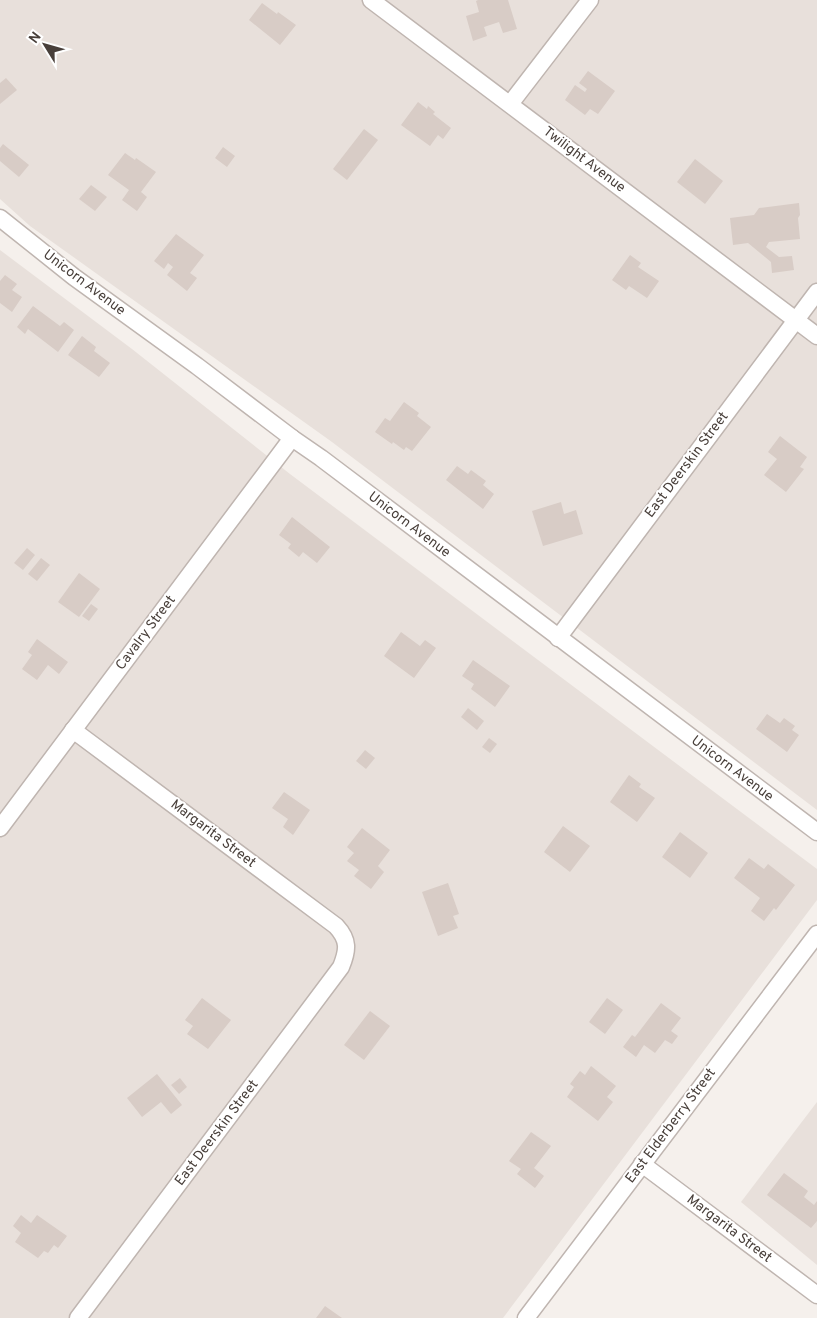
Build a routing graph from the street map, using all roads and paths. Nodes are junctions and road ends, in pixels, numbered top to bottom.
1 (371, 0) edge
2 (590, 0) edge
3 (510, 104) junction
4 (0, 218) edge
5 (817, 292) edge
6 (796, 320) junction
7 (817, 336) edge
8 (292, 438) junction
9 (558, 638) junction
10 (73, 730) junction
11 (0, 828) edge
12 (817, 832) edge
13 (817, 934) edge
14 (346, 944) joint
15 (642, 1164) junction
16 (817, 1294) edge
17 (78, 1318) edge
18 (526, 1318) edge

1 - 3 street, Twilight Avenue
2 - 3 street
3 - 6 street, Twilight Avenue
4 - 8 street, Unicorn Avenue
5 - 6 street, East Deerskin Street
6 - 7 street, Twilight Avenue
6 - 9 street, East Deerskin Street
8 - 9 street, Unicorn Avenue
8 - 10 street, Cavalry Street
9 - 12 street, Unicorn Avenue
10 - 11 street, Cavalry Street
10 - 14 street, Margarita Street
13 - 15 street, East Elderberry Street
14 - 17 street, East Deerskin Street
15 - 16 street, Margarita Street
15 - 18 street, East Elderberry Street

